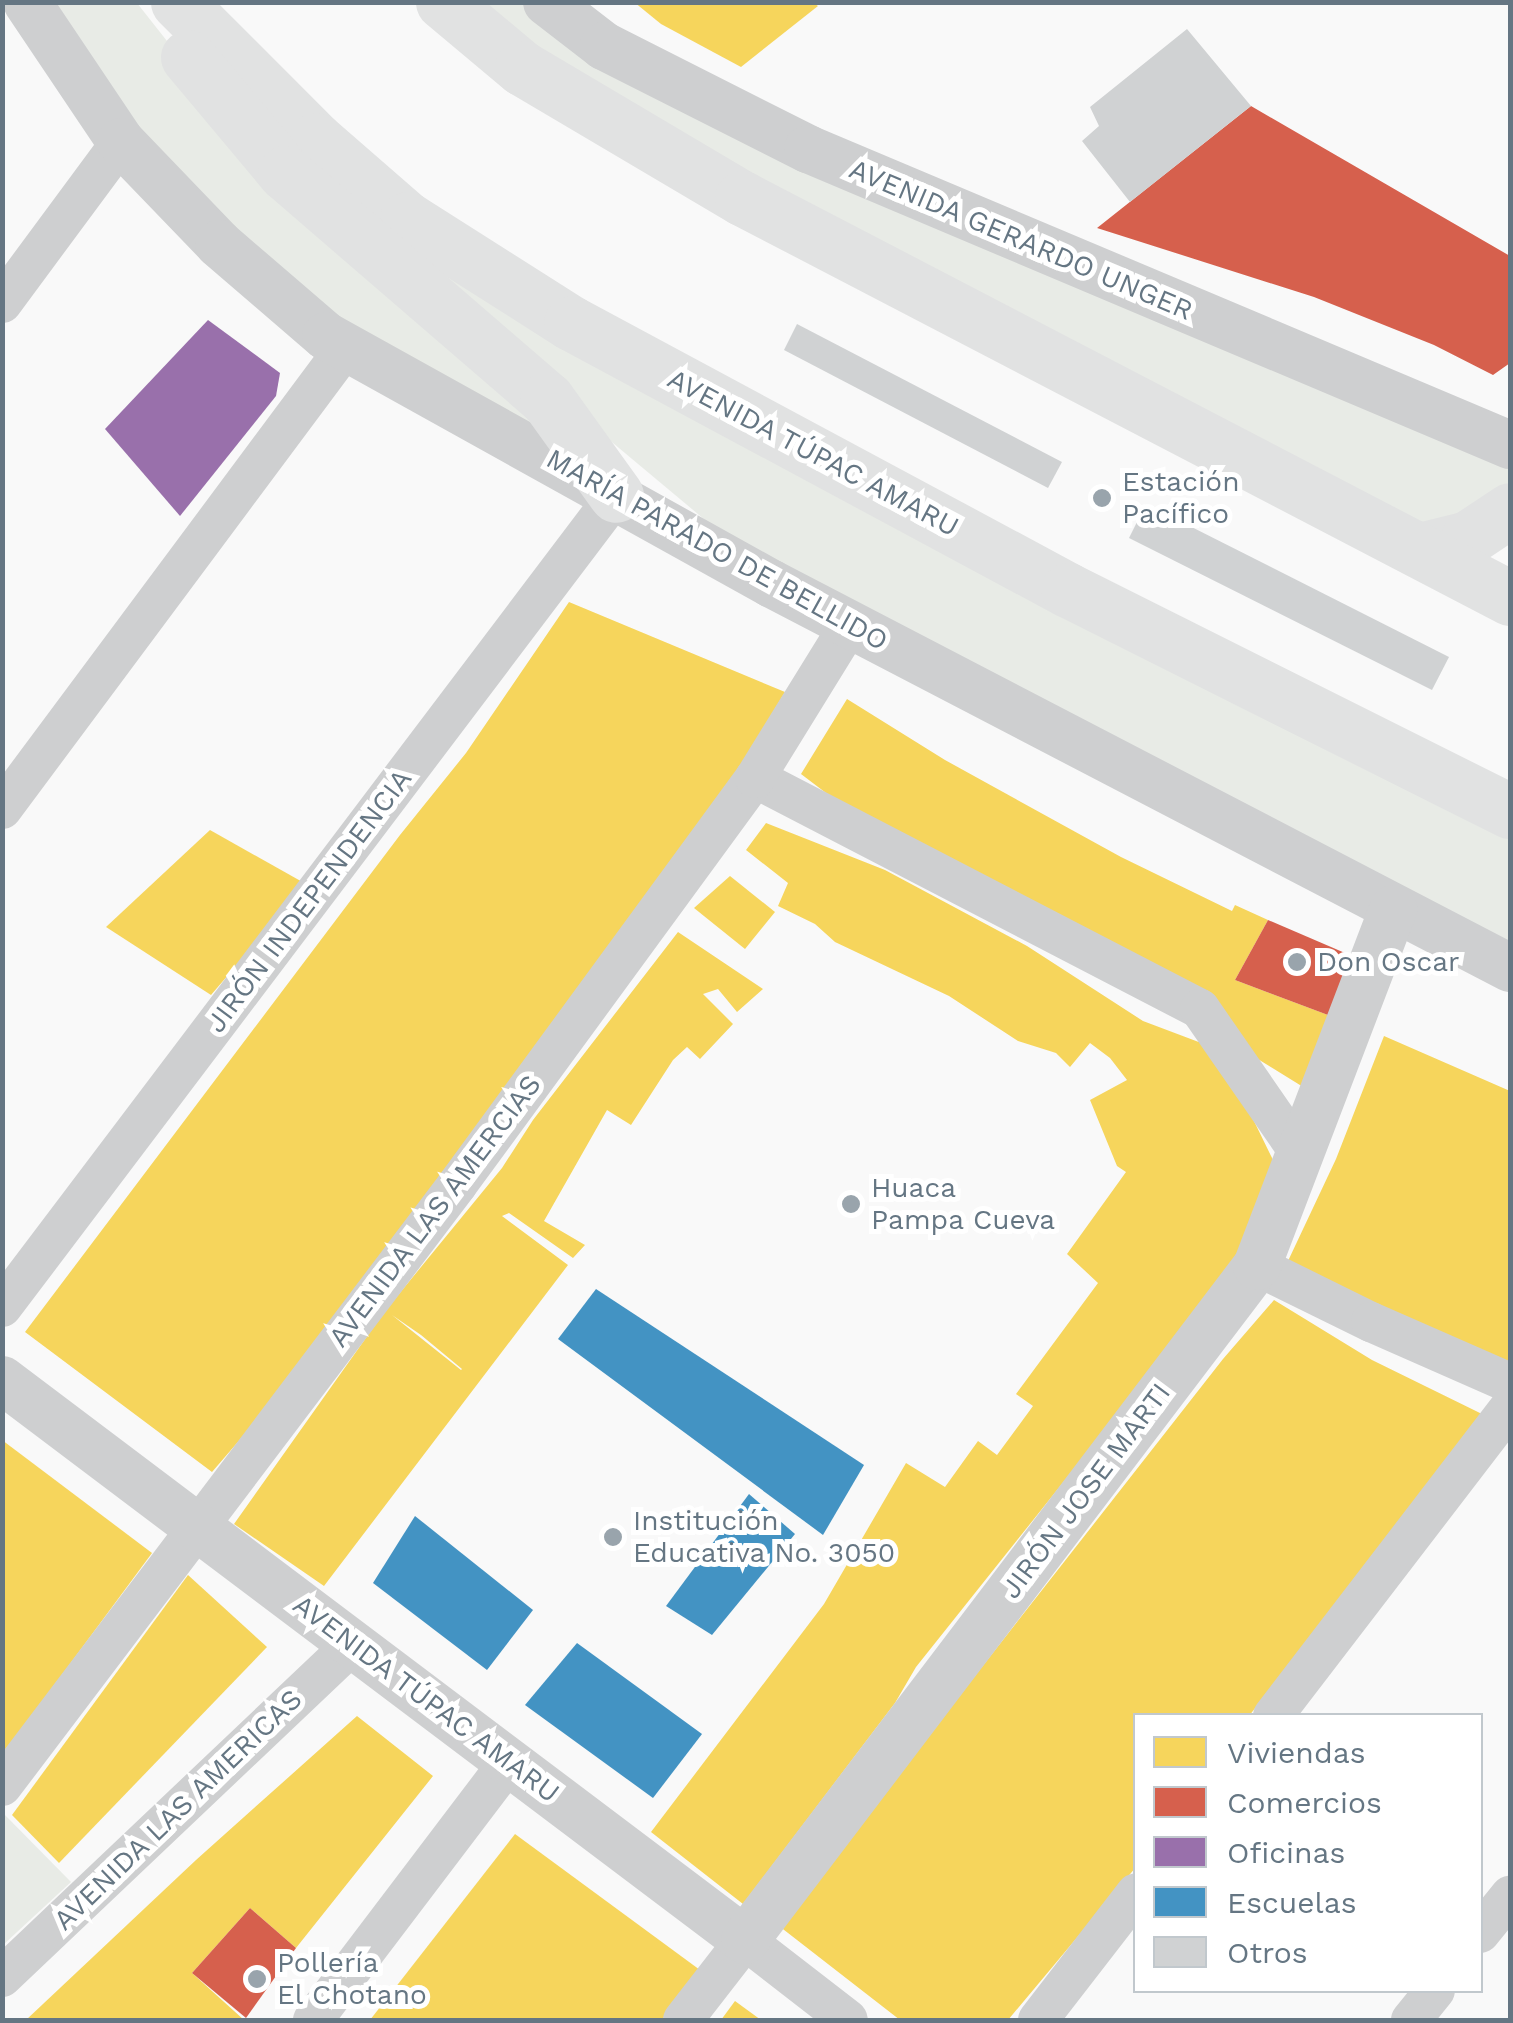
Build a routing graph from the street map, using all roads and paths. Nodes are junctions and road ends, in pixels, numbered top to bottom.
1 (27, 2) edge
2 (146, 2) edge
3 (178, 2) edge
4 (443, 2) edge
5 (547, 2) edge
6 (121, 142) junction
7 (2, 303) edge
8 (346, 348) junction
9 (1510, 445) edge
10 (616, 495) junction
11 (1510, 510) edge
12 (1510, 519) edge
13 (1420, 550) junction
14 (1510, 595) edge
15 (850, 624) junction
16 (756, 778) junction
17 (2, 809) edge
18 (1510, 811) edge
19 (1393, 909) junction
20 (1510, 968) edge
21 (1298, 1152) junction
22 (1257, 1266) junction
23 (2, 1306) edge
24 (2, 1380) edge
25 (1510, 1382) edge
26 (1510, 1406) edge
27 (196, 1527) junction
28 (354, 1643) junction
29 (1274, 1713) edge
30 (509, 1762) junction
31 (2, 1786) edge
32 (1510, 1896) edge
33 (1133, 1898) edge
34 (1483, 1930) edge
35 (745, 1940) junction
36 (2, 1977) edge
37 (1433, 1993) edge
38 (313, 2020) edge
39 (684, 2020) edge
40 (848, 2020) edge
41 (1038, 2020) edge
42 (1412, 2020) edge

1 - 6 street, MARÍA PARADO DE BELLIDO
2 - 10 main road
3 - 18 main road, AVENIDA TÚPAC AMARU
4 - 13 main road
5 - 9 street, AVENIDA GERARDO UNGER
6 - 7 street
6 - 8 street, MARÍA PARADO DE BELLIDO
8 - 10 street, MARÍA PARADO DE BELLIDO
8 - 17 street
10 - 15 street, MARÍA PARADO DE BELLIDO
10 - 23 street, JIRÓN INDEPENDENCIA
11 - 13 main road
12 - 14 main road
13 - 14 main road
15 - 16 street, AVENIDA LAS AMERCIAS
15 - 19 street, MARÍA PARADO DE BELLIDO
16 - 21 street
16 - 27 street, AVENIDA LAS AMERCIAS
19 - 20 street, MARÍA PARADO DE BELLIDO
19 - 21 street, JIRÓN JOSE MARTI
21 - 22 street, JIRÓN JOSE MARTI
22 - 25 street
22 - 35 street, JIRÓN JOSE MARTI
24 - 27 street, AVENIDA TÚPAC AMARU
26 - 29 street
27 - 28 street, AVENIDA TÚPAC AMARU
27 - 31 street, AVENIDA LAS AMERCIAS
28 - 30 street, AVENIDA TÚPAC AMARU
28 - 36 street, AVENIDA LAS AMERICAS
30 - 35 street, AVENIDA TÚPAC AMARU
30 - 38 street
32 - 34 street
33 - 41 street
35 - 39 street, JIRÓN JOSE MARTI
35 - 40 street, AVENIDA TÚPAC AMARU
37 - 42 street

